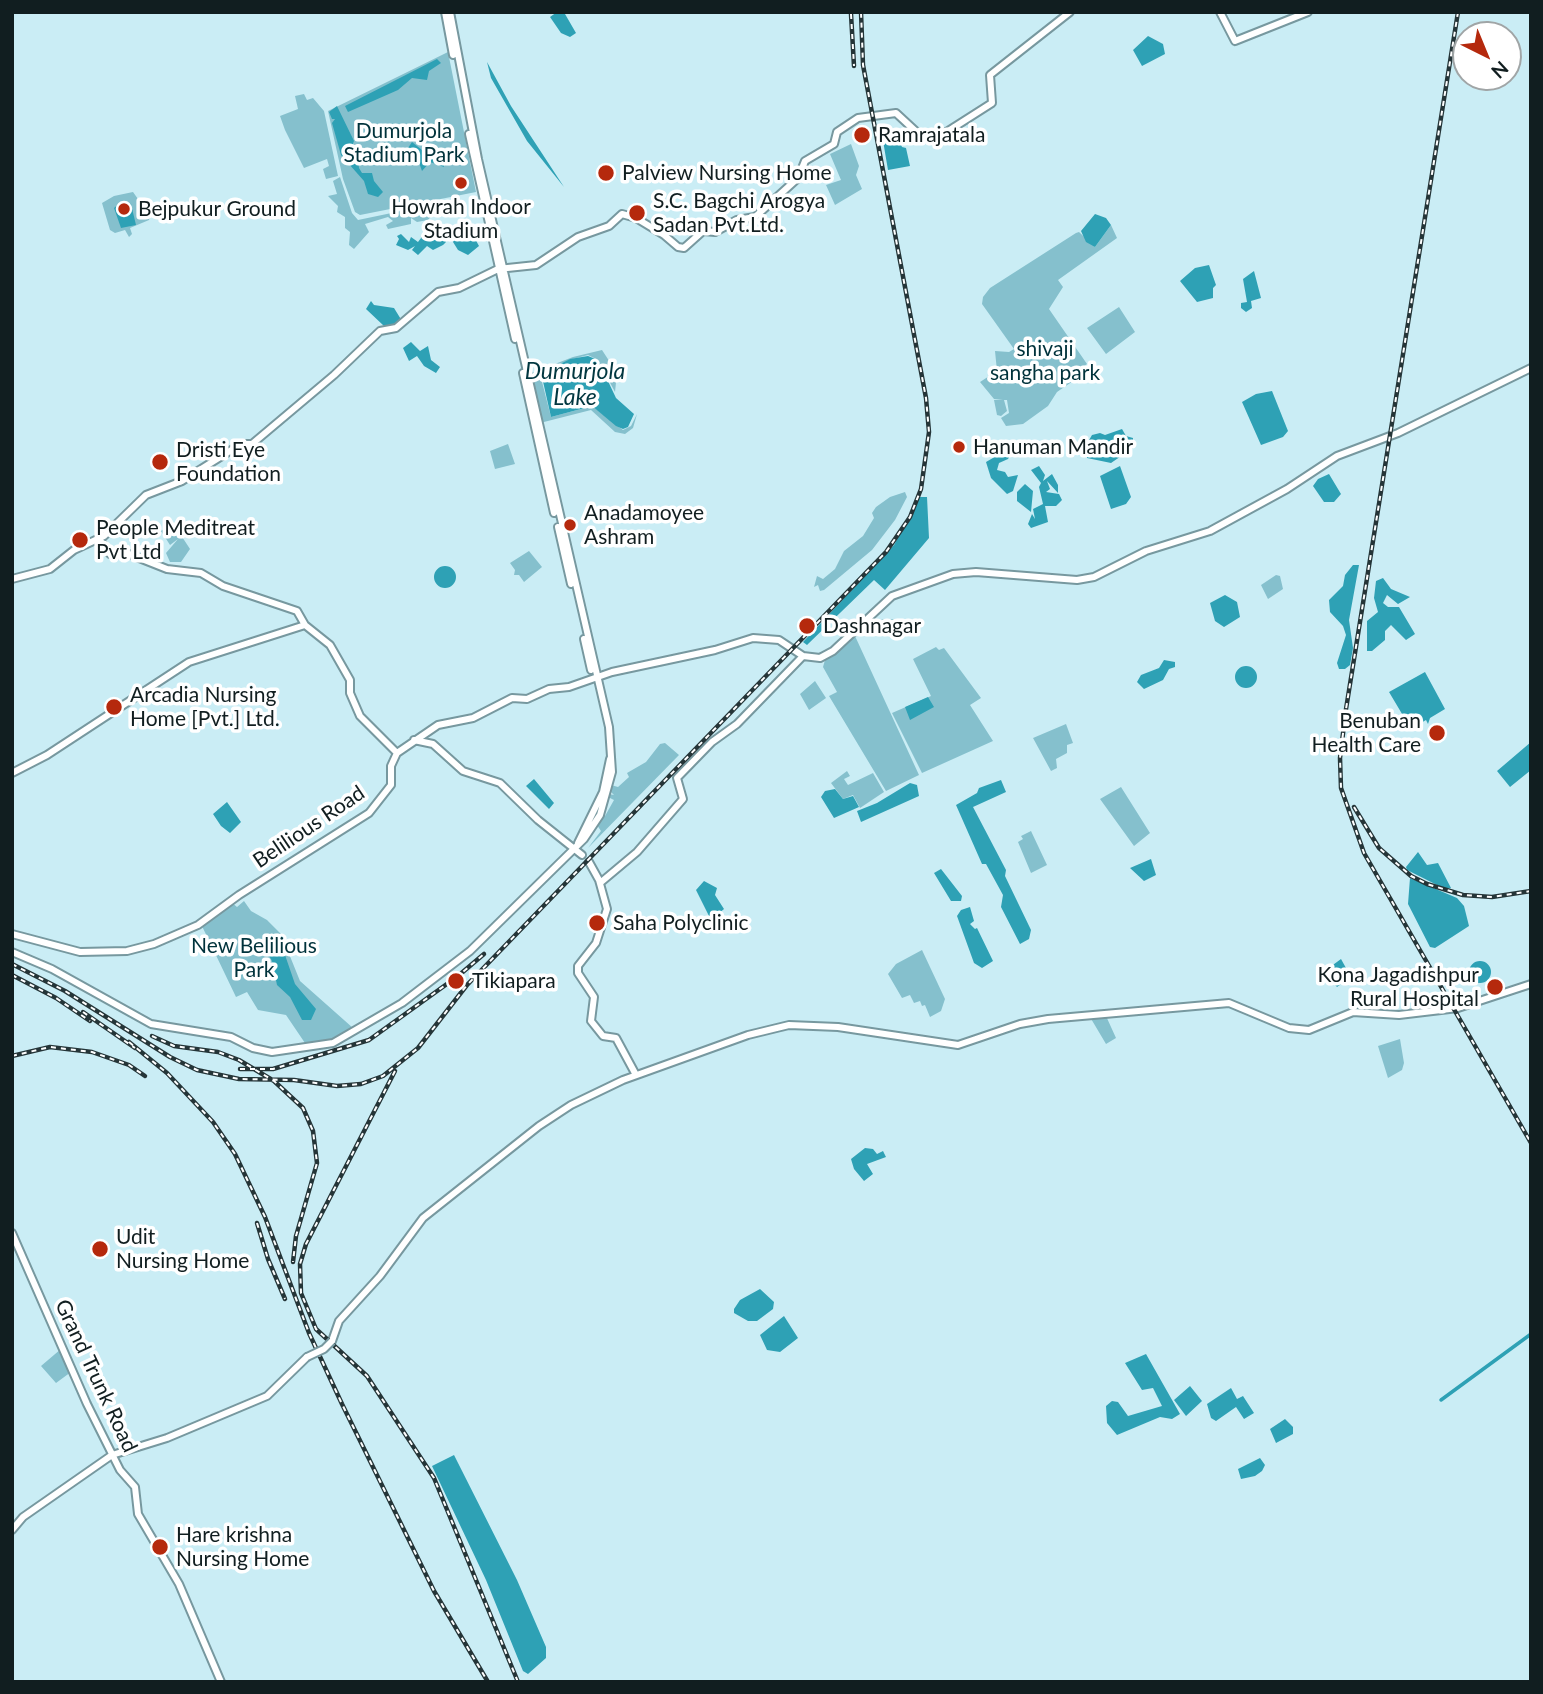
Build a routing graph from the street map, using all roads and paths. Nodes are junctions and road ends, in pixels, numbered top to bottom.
1 (447, 12) edge
2 (1070, 12) edge
3 (1220, 12) edge
4 (1308, 12) edge
5 (501, 269) junction
6 (1531, 368) edge
7 (99, 539) junction
8 (12, 579) edge
9 (305, 625) junction
10 (803, 656) junction
11 (595, 678) junction
12 (414, 740) junction
13 (397, 753) junction
14 (12, 774) edge
15 (576, 848) junction
16 (582, 855) dead end
17 (589, 862) dead end
18 (600, 883) junction
19 (12, 934) edge
20 (12, 952) edge
21 (1531, 984) edge
22 (636, 1075) junction
23 (12, 1233) edge
24 (112, 1455) junction
25 (12, 1530) edge
26 (221, 1682) edge

1 - 5 main road
2 - 5 main road
3 - 4 main road
5 - 7 main road
5 - 11 main road
6 - 10 main road
7 - 8 main road
7 - 9 main road
9 - 13 main road
9 - 14 main road
10 - 11 main road
10 - 18 main road
11 - 12 main road
11 - 15 main road
12 - 13 main road
12 - 15 main road
13 - 19 main road, Belilious Road
15 - 16 main road
15 - 20 main road
17 - 18 main road
18 - 22 main road
21 - 22 main road
22 - 24 main road, bridge
23 - 24 main road, Grand Trunk Road
24 - 25 main road
24 - 26 main road, Grand Trunk Road

